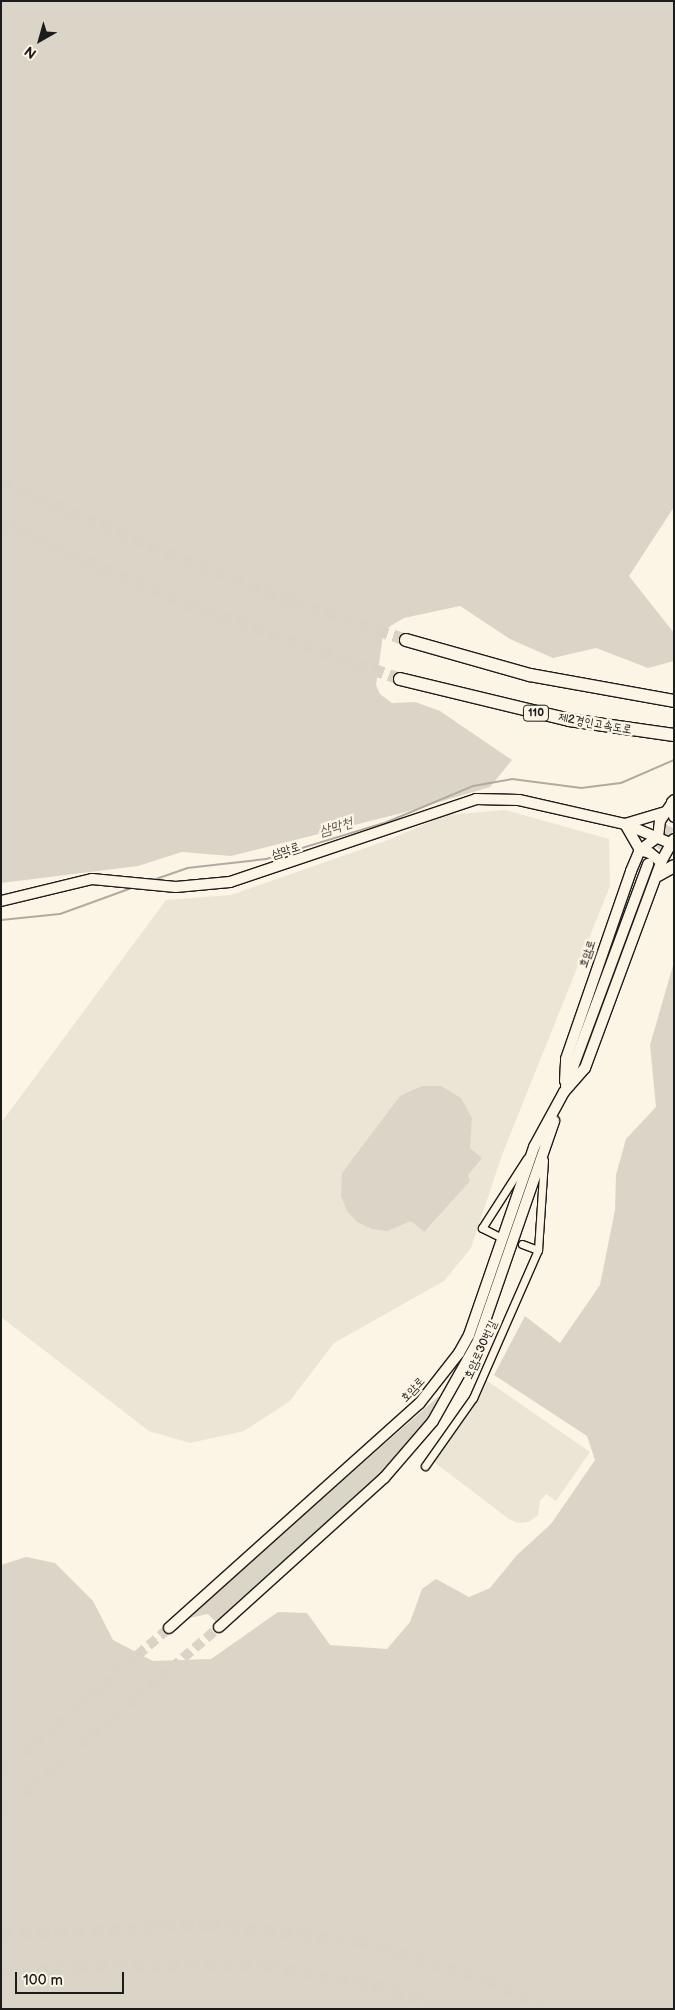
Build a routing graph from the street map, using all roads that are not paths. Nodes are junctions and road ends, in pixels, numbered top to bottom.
1 (406, 640) tunnel mouth
2 (400, 679) tunnel mouth
3 (674, 701) edge
4 (674, 735) edge
5 (673, 801) edge
6 (669, 815) edge
7 (625, 824) junction
8 (658, 837) junction
9 (673, 843) edge
10 (640, 850) junction
11 (648, 864) tunnel mouth
12 (664, 868) edge
13 (1, 900) edge
14 (564, 1092) junction
15 (539, 1149) junction
16 (498, 1236) dead end
17 (522, 1244) dead end
18 (538, 1250) junction
19 (424, 1466) dead end
20 (219, 1627) tunnel mouth
21 (169, 1628) tunnel mouth

1 - 3 highway
2 - 4 highway, 제2경인고속도로 / 110
5 - 6 main road
6 - 7 main road
6 - 8 main road
7 - 8 main road, 삼막로
7 - 10 main road
7 - 13 main road, 삼막로
8 - 9 main road, 삼막로
8 - 10 main road
9 - 12 main road, 호암로
10 - 12 main road
10 - 14 main road, 호암로
11 - 14 main road, 호암로
12 - 14 main road, 호암로
14 - 15 main road, 호암로
15 - 16 street
15 - 18 street
15 - 20 main road, 호암로
15 - 21 main road, 호암로
17 - 18 street
18 - 19 street, 호암로30번길

